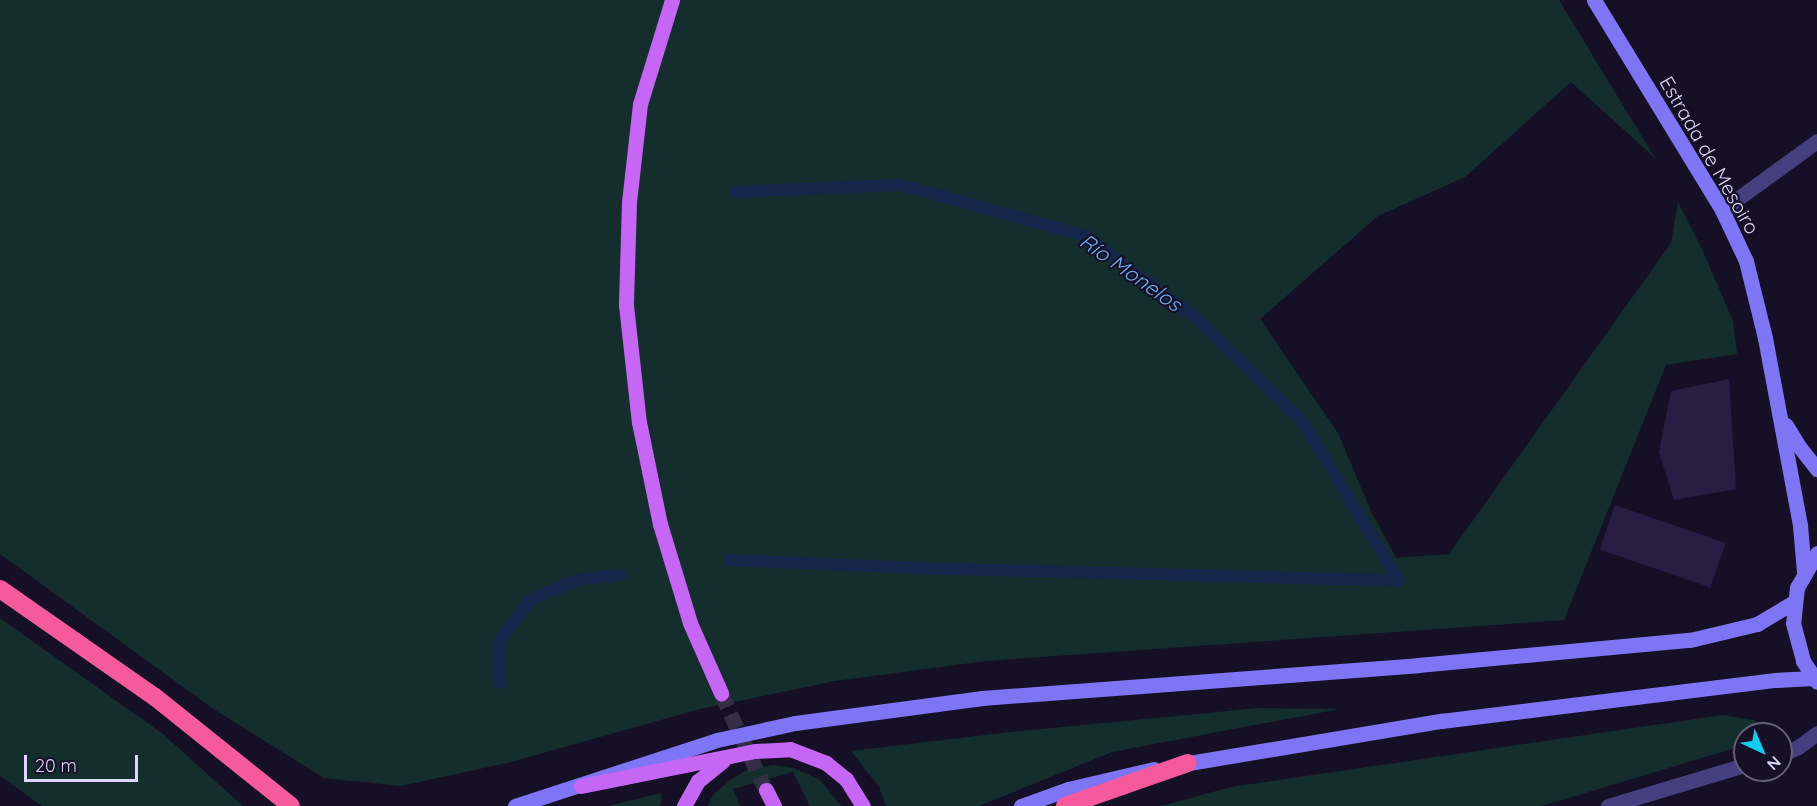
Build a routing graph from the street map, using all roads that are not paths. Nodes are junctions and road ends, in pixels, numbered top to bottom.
1 (672, 0) edge
2 (1594, 0) edge
3 (1817, 141) edge
4 (1722, 210) junction
5 (1779, 412) junction
6 (1817, 469) edge
7 (1817, 553) edge
8 (1804, 572) junction
9 (0, 589) edge
10 (1794, 602) junction
11 (1815, 680) edge
12 (721, 693) tunnel mouth
13 (1817, 732) edge
14 (1793, 749) edge
15 (731, 757) junction
16 (1188, 763) junction
17 (1733, 769) edge
18 (581, 786) junction
19 (766, 790) tunnel mouth
20 (291, 806) edge
21 (515, 806) edge
22 (684, 806) edge
23 (774, 806) edge
24 (864, 806) edge
25 (1021, 806) edge
26 (1065, 806) edge
27 (1608, 806) edge

1 - 12 main road
2 - 4 street, Estrada de Mesoiro
3 - 4 street
4 - 5 street, Estrada de Mesoiro
5 - 6 street, Estrada de Mesoiro
5 - 8 street, Estrada de Mesoiro
7 - 8 street, Estrada de Mesoiro
8 - 10 street, Estrada de Mesoiro
9 - 20 highway
10 - 11 street, Estrada de Mesoiro
10 - 18 street
11 - 16 street
13 - 14 street
15 - 18 main road
15 - 22 main road
15 - 24 main road
16 - 25 street
16 - 26 highway
17 - 27 street
18 - 21 street
19 - 23 main road

